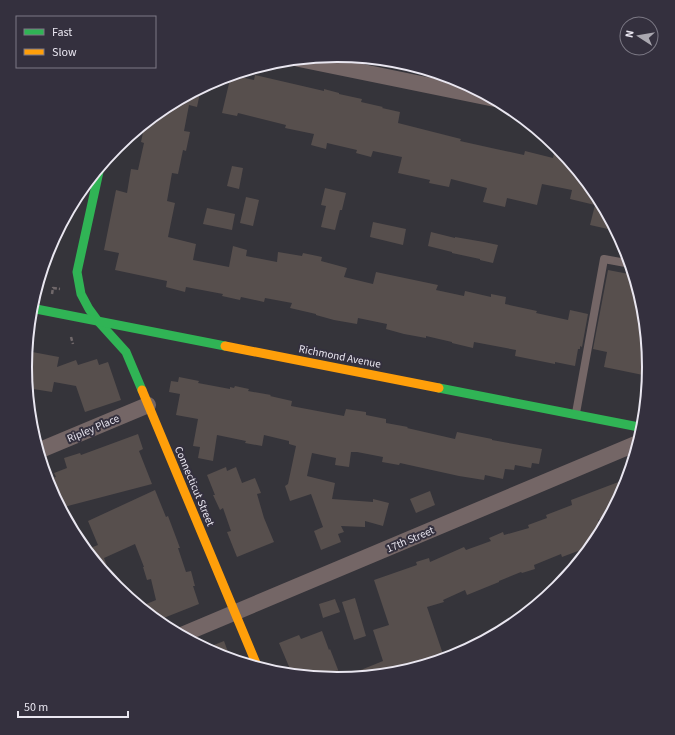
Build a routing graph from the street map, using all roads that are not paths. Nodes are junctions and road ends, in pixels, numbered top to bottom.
1 (318, 63) edge
2 (475, 95) edge
3 (97, 179) edge
4 (624, 263) edge
5 (38, 309) edge
6 (97, 320) junction
7 (148, 405) junction
8 (576, 414) junction
9 (637, 428) edge
10 (636, 433) edge
11 (43, 449) edge
12 (235, 613) junction
13 (187, 633) edge
14 (256, 662) edge

1 - 2 street
3 - 6 street, Connecticut Street
4 - 8 lane
5 - 6 street, Richmond Avenue
6 - 7 street, Connecticut Street
6 - 8 street, Richmond Avenue
7 - 11 street, Ripley Place
7 - 12 street, Connecticut Street
8 - 9 street, Richmond Avenue
10 - 12 street, 17th Street
12 - 13 street, 17th Street
12 - 14 street, Connecticut Street

